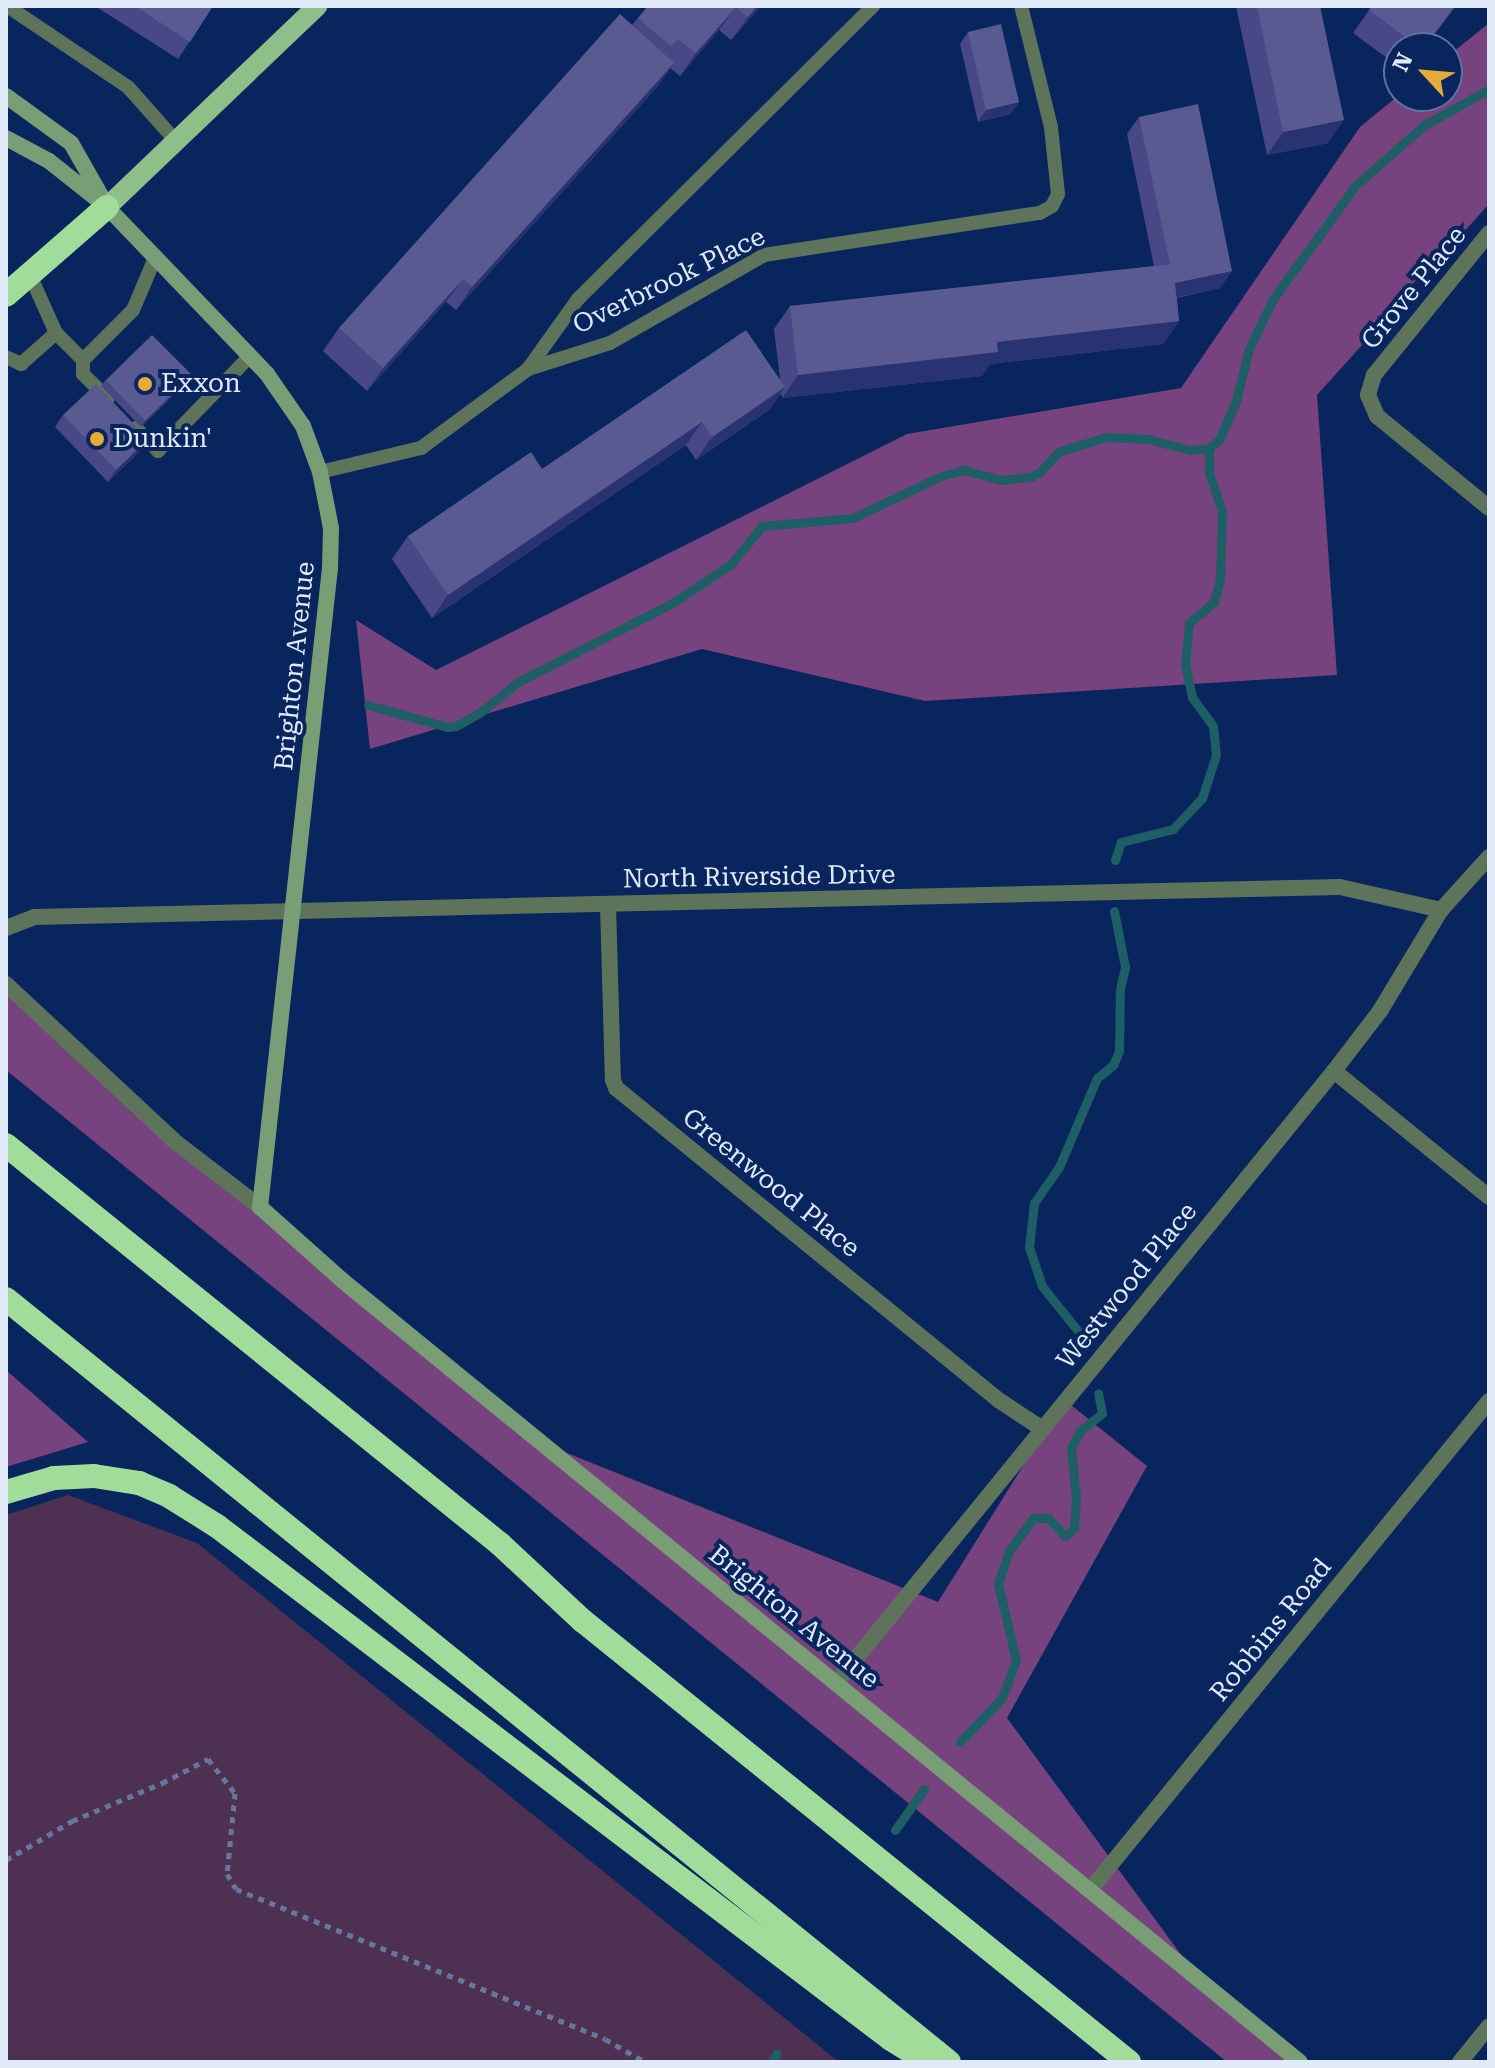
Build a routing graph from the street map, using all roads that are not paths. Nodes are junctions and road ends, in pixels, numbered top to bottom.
1 (7, 6) edge
2 (317, 6) edge
3 (873, 6) edge
4 (1021, 6) edge
5 (6, 96) edge
6 (6, 138) edge
7 (176, 141) junction
8 (107, 207) junction
9 (1489, 233) edge
10 (155, 258) junction
11 (30, 275) junction
12 (6, 295) edge
13 (56, 333) junction
14 (250, 356) junction
15 (6, 357) edge
16 (83, 360) junction
17 (528, 369) junction
18 (320, 472) junction
19 (1489, 508) edge
20 (1489, 857) edge
21 (608, 904) junction
22 (1441, 910) junction
23 (293, 913) junction
24 (6, 928) edge
25 (6, 984) edge
26 (1334, 1071) junction
27 (6, 1145) edge
28 (1489, 1197) edge
29 (260, 1207) junction
30 (6, 1299) edge
31 (1489, 1401) edge
32 (1041, 1428) junction
33 (6, 1492) edge
34 (836, 1683) junction
35 (1090, 1890) junction
36 (1489, 2026) edge
37 (928, 2062) edge
38 (949, 2062) edge
39 (1129, 2062) edge
40 (1300, 2062) edge
41 (1460, 2062) edge

1 - 7 lane
2 - 7 main road
3 - 17 lane
4 - 17 lane, Overbrook Place
5 - 8 street, Brighton Avenue
6 - 8 street, Brighton Avenue
7 - 8 main road
8 - 10 street, Brighton Avenue
8 - 11 highway
9 - 19 street, Grove Place
10 - 14 street, Brighton Avenue
10 - 16 lane
11 - 12 highway
11 - 13 lane
13 - 15 lane
13 - 16 lane
14 - 16 lane
14 - 18 street, Brighton Avenue
17 - 18 lane, Overbrook Place
18 - 23 street, Brighton Avenue
20 - 22 street
21 - 22 street, North Riverside Drive
21 - 23 street, North Riverside Drive
21 - 32 street, Greenwood Place
22 - 26 street, Westwood Place
23 - 24 street, North Riverside Drive
23 - 29 street, Brighton Avenue
25 - 29 street, Brighton Avenue
26 - 28 street
26 - 32 street, Westwood Place
27 - 39 highway
29 - 34 street, Brighton Avenue
30 - 38 highway
31 - 35 street, Robbins Road
32 - 34 street, Westwood Place
33 - 37 highway
34 - 35 street, Brighton Avenue
35 - 40 street, Brighton Avenue
36 - 41 street

